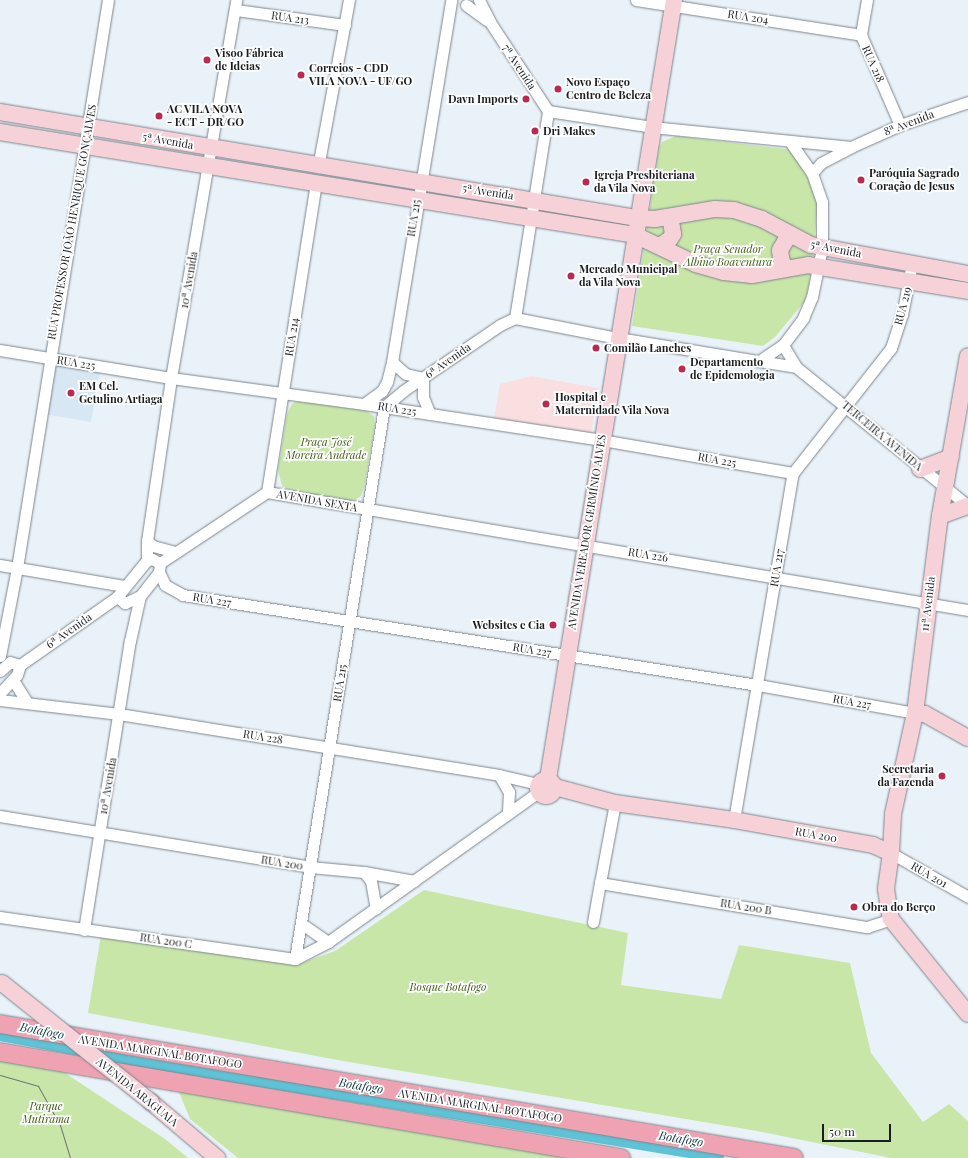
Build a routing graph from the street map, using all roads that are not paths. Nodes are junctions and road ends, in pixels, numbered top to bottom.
1 (108, 0) edge
2 (348, 0) edge
3 (450, 0) edge
4 (479, 0) edge
5 (636, 0) edge
6 (867, 0) edge
7 (464, 2) edge
8 (673, 3) edge
9 (236, 5) edge
10 (447, 21) junction
11 (490, 22) junction
12 (345, 25) junction
13 (861, 35) junction
14 (968, 102) edge
15 (548, 111) junction
16 (0, 112) edge
17 (900, 125) junction
18 (88, 127) junction
19 (652, 127) junction
20 (0, 132) edge
21 (790, 141) junction
22 (86, 146) junction
23 (211, 148) junction
24 (850, 148) junction
25 (208, 166) junction
26 (812, 173) junction
27 (317, 174) junction
28 (420, 181) junction
29 (534, 199) junction
30 (417, 200) junction
31 (667, 217) junction
32 (531, 218) junction
33 (637, 218) junction
34 (635, 235) junction
35 (791, 236) junction
36 (660, 246) junction
37 (822, 248) junction
38 (912, 263) junction
39 (818, 266) junction
40 (786, 267) junction
41 (968, 274) edge
42 (909, 280) junction
43 (968, 291) edge
44 (515, 318) junction
45 (618, 338) junction
46 (782, 345) junction
47 (891, 348) joint
48 (0, 350) edge
49 (968, 356) edge
50 (49, 358) junction
51 (759, 361) junction
52 (392, 362) junction
53 (796, 367) junction
54 (172, 378) junction
55 (423, 378) junction
56 (283, 394) junction
57 (297, 396) junction
58 (364, 404) junction
59 (846, 405) junction
60 (282, 406) junction
61 (384, 407) junction
62 (964, 410) edge
63 (430, 414) junction
64 (602, 440) junction
65 (951, 457) junction
66 (920, 469) junction
67 (793, 473) junction
68 (945, 488) junction
69 (267, 492) junction
70 (370, 498) junction
71 (968, 506) edge
72 (354, 508) junction
73 (368, 510) junction
74 (940, 516) junction
75 (147, 541) junction
76 (585, 545) junction
77 (176, 552) junction
78 (147, 560) junction
79 (0, 565) edge
80 (17, 568) junction
81 (160, 568) junction
82 (775, 576) junction
83 (124, 586) junction
84 (140, 596) junction
85 (121, 600) junction
86 (928, 604) junction
87 (968, 610) edge
88 (350, 621) junction
89 (130, 641) junction
90 (0, 656) edge
91 (567, 656) junction
92 (20, 665) junction
93 (0, 671) edge
94 (13, 680) junction
95 (758, 685) junction
96 (0, 693) edge
97 (0, 700) edge
98 (26, 701) junction
99 (915, 713) junction
100 (119, 714) junction
101 (968, 738) edge
102 (330, 748) junction
103 (499, 775) junction
104 (545, 786) junction
105 (615, 803) junction
106 (508, 812) junction
107 (0, 816) edge
108 (734, 820) junction
109 (99, 833) junction
110 (891, 853) junction
111 (310, 867) junction
112 (364, 872) junction
113 (414, 880) junction
114 (600, 883) junction
115 (968, 897) edge
116 (376, 909) junction
117 (0, 917) edge
118 (891, 919) junction
119 (593, 922) dead end
120 (302, 924) junction
121 (84, 930) junction
122 (328, 942) junction
123 (295, 959) junction
124 (1, 986) edge
125 (968, 1014) edge
126 (0, 1024) edge
127 (1, 1052) edge
128 (146, 1105) junction
129 (201, 1158) edge
130 (217, 1158) edge
131 (621, 1158) edge
132 (794, 1158) edge

1 - 18 street, RUA PROFESSOR JOÃO HENRIQUE GONÇALVES
2 - 12 street, RUA 214
3 - 10 street, RUA 215
4 - 11 street, 7ª Avenida
5 - 8 street, RUA 204
6 - 13 street, RUA 218
7 - 10 street
7 - 11 street, 7ª Avenida
8 - 13 street, RUA 204
8 - 19 main road, AVENIDA VEREADOR GERMÍNIO ALVES
9 - 12 street, RUA 213
9 - 23 street, 10ª Avenida
10 - 28 street, RUA 215
11 - 15 street, 7ª Avenida
12 - 27 street, RUA 214
13 - 17 street, RUA 218
14 - 17 street, 8ª Avenida
15 - 19 street
15 - 29 street
16 - 18 main road, 5ª Avenida
17 - 24 street, 8ª Avenida
18 - 22 street, RUA PROFESSOR JOÃO HENRIQUE GONÇALVES
18 - 23 main road, 5ª Avenida
19 - 21 street
19 - 33 main road, AVENIDA VEREADOR GERMÍNIO ALVES
20 - 22 main road, 5ª Avenida
21 - 24 street
21 - 26 street
22 - 25 main road, 5ª Avenida
22 - 50 street, RUA PROFESSOR JOÃO HENRIQUE GONÇALVES
23 - 25 street, 10ª Avenida
23 - 27 main road, 5ª Avenida
24 - 26 street, 8ª Avenida
25 - 27 main road, 5ª Avenida
25 - 54 street, 10ª Avenida
26 - 37 street
27 - 28 main road, 5ª Avenida
27 - 30 main road, 5ª Avenida
27 - 56 street, RUA 214
28 - 29 main road, 5ª Avenida
28 - 30 street, RUA 215
29 - 32 street
29 - 33 main road, 5ª Avenida
30 - 32 main road, 5ª Avenida
30 - 52 street, RUA 215
31 - 33 main road, 5ª Avenida
31 - 35 main road, 5ª Avenida
31 - 36 main road
32 - 34 main road, 5ª Avenida
32 - 44 street
33 - 34 main road, AVENIDA VEREADOR GERMÍNIO ALVES
34 - 36 main road, 5ª Avenida
34 - 45 main road, AVENIDA VEREADOR GERMÍNIO ALVES
35 - 37 main road, 5ª Avenida
35 - 40 main road
36 - 40 main road, 5ª Avenida
37 - 38 main road, 5ª Avenida
37 - 39 street
38 - 41 main road, 5ª Avenida
38 - 42 street, RUA 219
39 - 40 main road, 5ª Avenida
39 - 42 main road, 5ª Avenida
39 - 46 street
42 - 43 main road, 5ª Avenida
42 - 47 street, RUA 219
44 - 45 street, TERCEIRA AVENIDA
44 - 55 street, 6ª Avenida
45 - 51 street, TERCEIRA AVENIDA
45 - 64 main road, AVENIDA VEREADOR GERMÍNIO ALVES
46 - 51 street
46 - 53 street, TERCEIRA AVENIDA
47 - 59 street, RUA 217
48 - 50 street, RUA 225
49 - 62 main road, 11ª Avenida
50 - 54 street, RUA 225
50 - 80 street, RUA PROFESSOR JOÃO HENRIQUE GONÇALVES
51 - 53 street, TERCEIRA AVENIDA
52 - 55 street
52 - 58 street, RUA 215
53 - 59 street, TERCEIRA AVENIDA
54 - 56 street, RUA 225
54 - 75 street, 10ª Avenida
55 - 61 street, 6ª Avenida
55 - 63 street
56 - 57 street, RUA 225
56 - 60 street, RUA 214
57 - 58 street, RUA 225
57 - 60 street
58 - 61 street, RUA 225
59 - 66 street, TERCEIRA AVENIDA
59 - 67 street, RUA 217
60 - 69 street, RUA 214
61 - 63 street, RUA 225
61 - 70 street, RUA 215
62 - 65 main road, 11ª Avenida
63 - 64 street, RUA 225
64 - 67 street, RUA 225
64 - 76 main road, AVENIDA VEREADOR GERMÍNIO ALVES
65 - 66 main road
65 - 68 main road, 11ª Avenida
66 - 68 street, TERCEIRA AVENIDA
67 - 82 street, RUA 217
68 - 71 street, TERCEIRA AVENIDA
68 - 74 main road, 11ª Avenida
69 - 72 street, AVENIDA SEXTA
69 - 77 street, 6ª Avenida
70 - 72 street
70 - 73 street, RUA 215
71 - 74 main road
72 - 73 street, AVENIDA SEXTA
73 - 76 street, RUA 226
73 - 88 street, RUA 215
74 - 86 main road, 11ª Avenida
75 - 77 street
75 - 78 street, 10ª Avenida
76 - 82 street, RUA 226
76 - 91 main road, AVENIDA VEREADOR GERMÍNIO ALVES
77 - 81 street, 6ª Avenida
78 - 81 street
78 - 83 street, 6ª Avenida
79 - 80 street
80 - 83 street
80 - 90 street, RUA PROFESSOR JOÃO HENRIQUE GONÇALVES
81 - 84 street, 6ª Avenida
81 - 88 street, RUA 227
82 - 86 street, RUA 226
82 - 95 street, RUA 217
83 - 85 street, 6ª Avenida
84 - 85 street, 6ª Avenida
84 - 89 street, 10ª Avenida
85 - 89 street, 10ª Avenida
85 - 92 street, 6ª Avenida
86 - 87 street, RUA 226
86 - 99 main road, 11ª Avenida
88 - 91 street, RUA 227
88 - 102 street, RUA 215
89 - 100 street, 10ª Avenida
91 - 95 street, RUA 227
91 - 104 main road, AVENIDA VEREADOR GERMÍNIO ALVES
92 - 93 street, 6ª Avenida
92 - 94 street
94 - 96 street
94 - 98 street
95 - 99 street, RUA 227
95 - 108 street, RUA 217
97 - 98 street, RUA 228
98 - 100 street, RUA 228
99 - 101 main road
99 - 110 main road, 11ª Avenida
100 - 102 street, RUA 228
100 - 109 street, 10ª Avenida
102 - 103 street, RUA 228
102 - 111 street, RUA 215
103 - 104 street, RUA 228
103 - 106 street
104 - 105 main road, RUA 200
104 - 106 street
105 - 108 main road, RUA 200
105 - 114 street
106 - 113 street
107 - 109 street, RUA 200
108 - 110 main road, RUA 200
109 - 111 street, RUA 200
109 - 121 street, 10ª Avenida
110 - 115 street, RUA 201
110 - 118 main road
111 - 112 street, RUA 200
111 - 120 street, RUA 215
112 - 113 street, RUA 200
112 - 116 street
113 - 116 street
114 - 118 street, RUA 200 B
114 - 119 street
116 - 122 street
117 - 121 street, RUA 200 C
118 - 125 main road
120 - 122 street
120 - 123 street, RUA 215
121 - 123 street, RUA 200 C
122 - 123 street
124 - 128 main road, AVENIDA ARAGUAIA
126 - 132 main road, AVENIDA MARGINAL BOTAFOGO
127 - 131 main road
128 - 129 main road, AVENIDA ARAGUAIA
128 - 130 main road, AVENIDA ARAGUAIA

